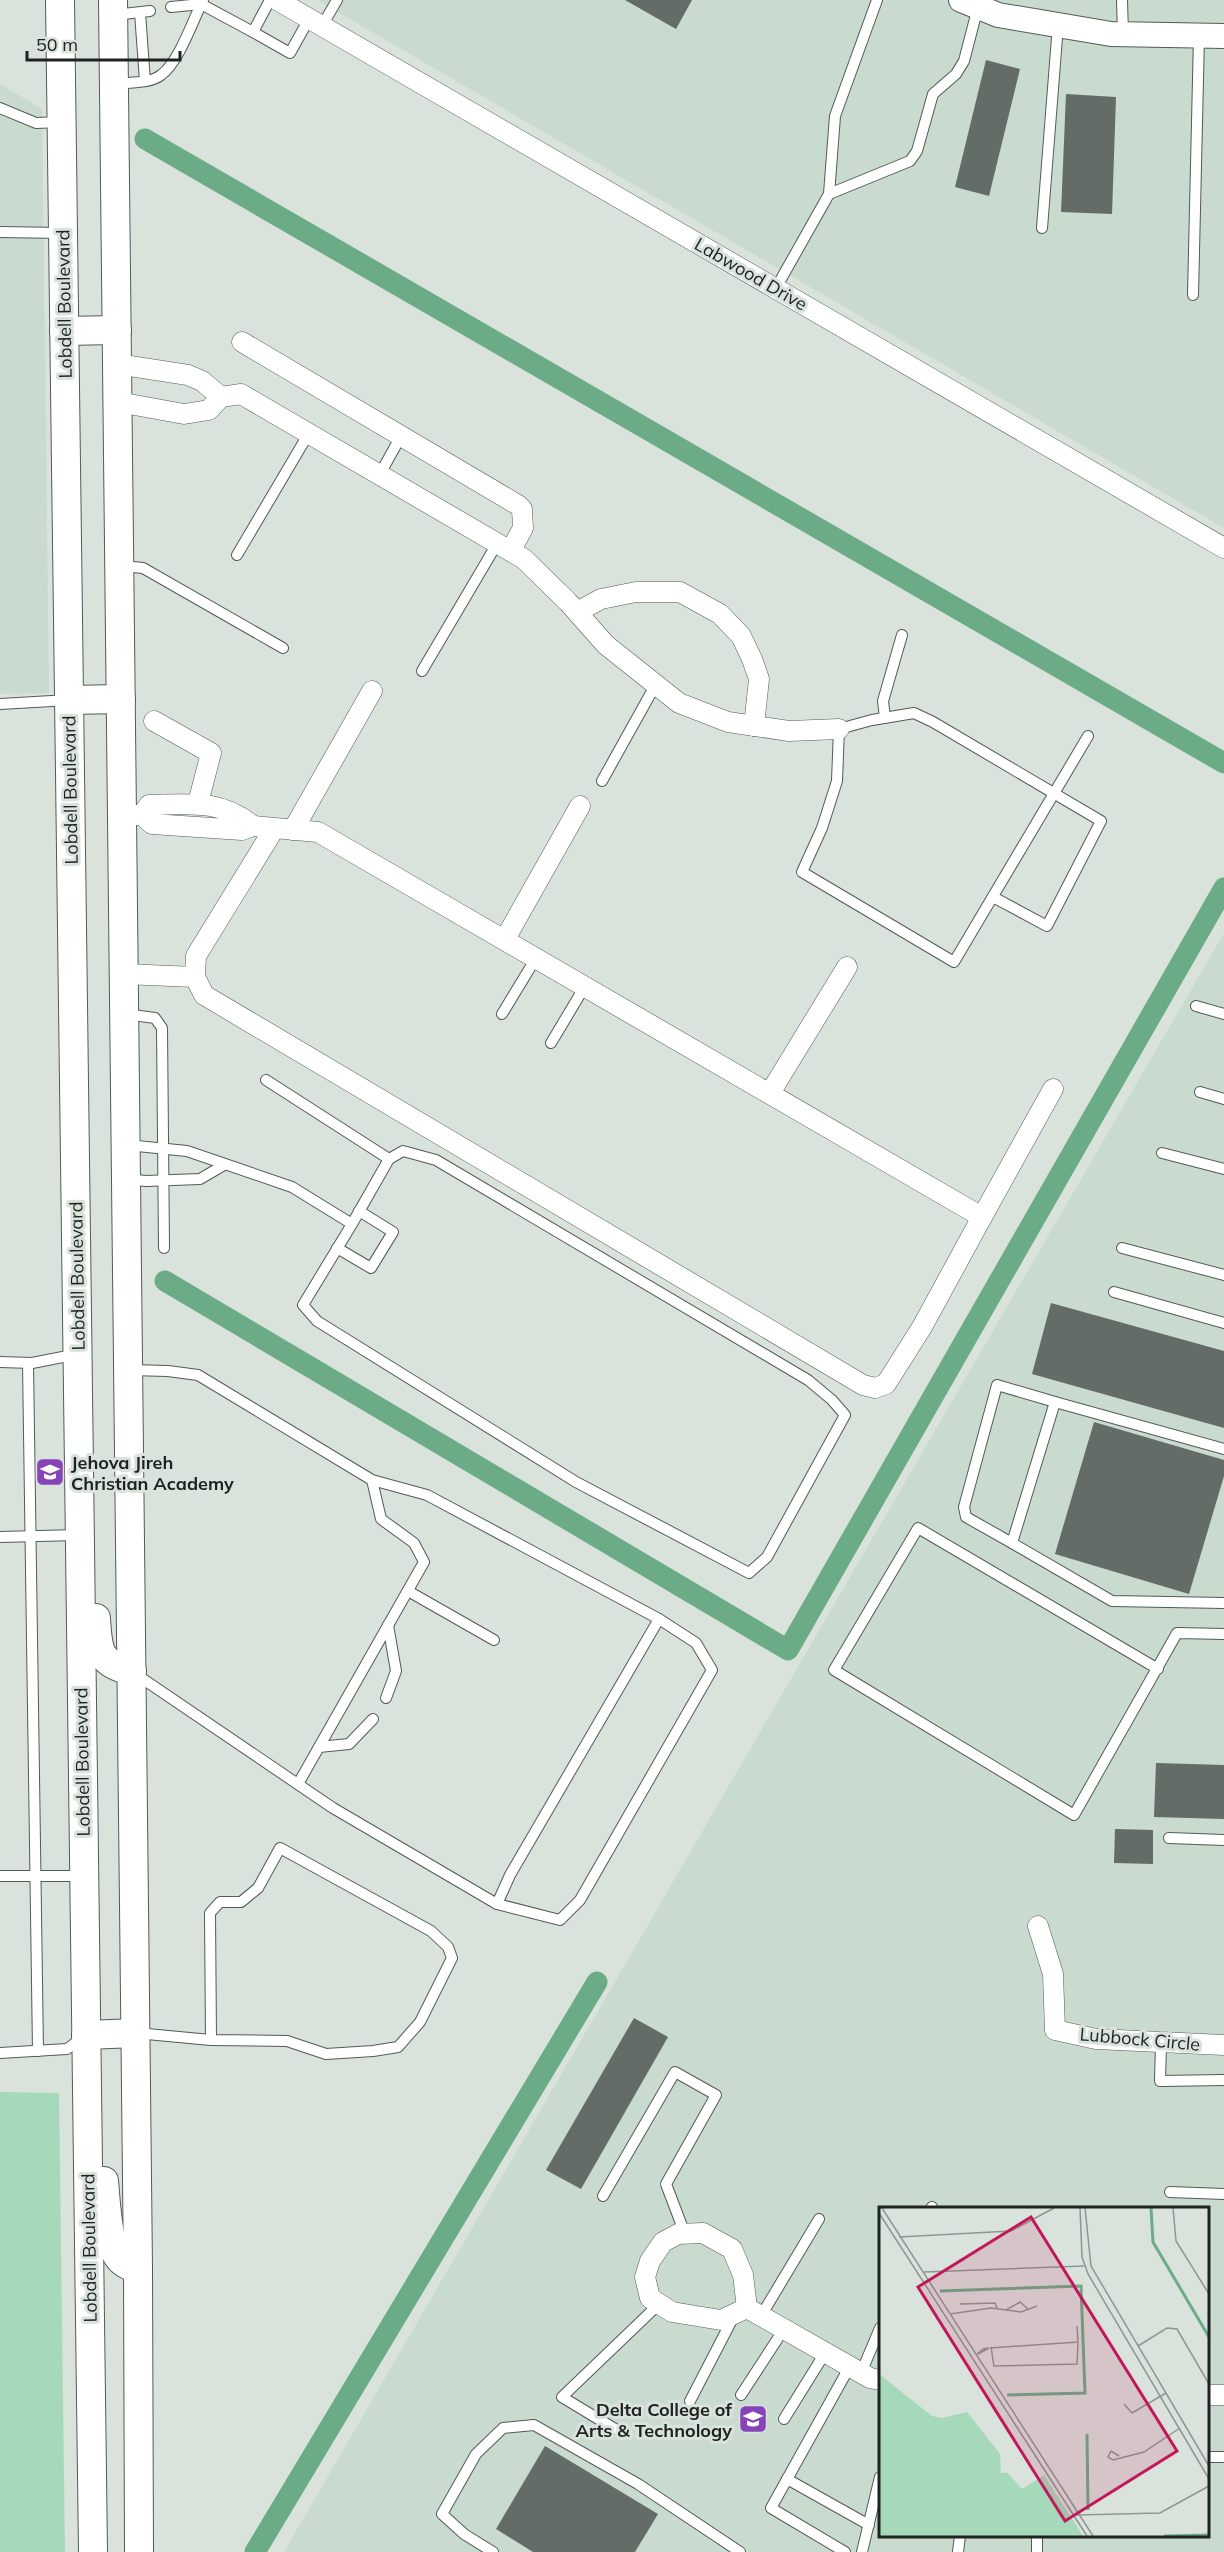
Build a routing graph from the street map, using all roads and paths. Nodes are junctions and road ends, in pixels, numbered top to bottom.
1 (60, 0) edge
2 (270, 0) edge
3 (278, 0) edge
4 (337, 0) edge
5 (877, 0) edge
6 (1122, 0) edge
7 (202, 2) edge
8 (970, 4) edge
9 (171, 7) dead end
10 (129, 10) edge
11 (316, 22) junction
12 (1058, 25) junction
13 (253, 32) junction
14 (1123, 34) junction
15 (1199, 36) junction
16 (1224, 36) edge
17 (145, 81) junction
18 (114, 84) junction
19 (0, 108) edge
20 (62, 122) junction
21 (829, 194) junction
22 (1042, 228) dead end
23 (0, 232) edge
24 (63, 233) junction
25 (776, 288) junction
26 (1193, 295) dead end
27 (117, 330) junction
28 (64, 331) junction
29 (242, 342) dead end
30 (117, 364) junction
31 (222, 397) junction
32 (118, 402) junction
33 (309, 433) junction
34 (401, 436) junction
35 (380, 474) junction
36 (504, 546) junction
37 (1224, 548) edge
38 (237, 555) dead end
39 (119, 565) junction
40 (577, 612) junction
41 (902, 635) dead end
42 (283, 648) dead end
43 (422, 671) dead end
44 (656, 684) junction
45 (372, 692) dead end
46 (121, 699) junction
47 (69, 700) junction
48 (0, 704) edge
49 (885, 718) junction
50 (154, 721) dead end
51 (754, 726) junction
52 (839, 729) junction
53 (1088, 736) dead end
54 (602, 781) dead end
55 (1054, 794) junction
56 (196, 804) junction
57 (580, 806) dead end
58 (132, 815) junction
59 (180, 825) junction
60 (253, 826) junction
61 (211, 828) junction
62 (284, 829) junction
63 (993, 897) junction
64 (505, 939) junction
65 (536, 958) junction
66 (847, 967) dead end
67 (124, 974) junction
68 (195, 977) junction
69 (585, 986) junction
70 (1196, 1006) dead end
71 (124, 1014) junction
72 (502, 1014) dead end
73 (1224, 1014) edge
74 (551, 1043) dead end
75 (266, 1080) dead end
76 (1053, 1089) dead end
77 (1200, 1092) dead end
78 (770, 1093) junction
79 (1224, 1099) edge
80 (126, 1145) junction
81 (164, 1149) junction
82 (1162, 1153) dead end
83 (389, 1159) junction
84 (224, 1165) junction
85 (1224, 1169) edge
86 (126, 1179) junction
87 (164, 1181) junction
88 (359, 1211) junction
89 (982, 1216) junction
90 (352, 1224) junction
91 (164, 1248) dead end
92 (337, 1248) junction
93 (1122, 1248) dead end
94 (1224, 1275) edge
95 (1114, 1292) dead end
96 (1224, 1323) edge
97 (78, 1354) junction
98 (0, 1362) edge
99 (28, 1363) junction
100 (128, 1370) junction
101 (1055, 1402) junction
102 (1224, 1449) edge
103 (372, 1480) junction
104 (30, 1536) junction
105 (0, 1537) edge
106 (80, 1541) junction
107 (1012, 1543) junction
108 (408, 1591) junction
109 (1224, 1603) edge
110 (659, 1619) junction
111 (388, 1625) junction
112 (1224, 1634) edge
113 (494, 1640) dead end
114 (1158, 1668) junction
115 (132, 1671) junction
116 (386, 1698) dead end
117 (373, 1719) dead end
118 (319, 1747) junction
119 (298, 1784) junction
120 (1169, 1838) dead end
121 (1224, 1840) edge
122 (0, 1876) edge
123 (35, 1876) junction
124 (84, 1876) junction
125 (497, 1904) junction
126 (1038, 1926) dead end
127 (135, 2033) junction
128 (86, 2035) junction
129 (212, 2040) junction
130 (1161, 2043) junction
131 (1224, 2045) edge
132 (38, 2052) junction
133 (0, 2053) edge
134 (1224, 2080) edge
135 (87, 2139) junction
136 (1170, 2192) dead end
137 (1224, 2194) edge
138 (603, 2196) dead end
139 (819, 2219) dead end
140 (685, 2234) junction
141 (138, 2269) junction
142 (659, 2304) junction
143 (748, 2312) junction
144 (784, 2329) junction
145 (879, 2330) edge
146 (825, 2353) junction
147 (856, 2370) junction
148 (879, 2380) edge
149 (741, 2395) dead end
150 (690, 2401) dead end
151 (784, 2419) dead end
152 (615, 2428) dead end
153 (787, 2480) junction
154 (879, 2481) edge
155 (869, 2525) junction
156 (960, 2537) edge
157 (1037, 2537) edge
158 (93, 2552) edge
159 (139, 2552) edge
160 (493, 2552) edge
161 (740, 2552) edge
162 (845, 2552) edge
163 (862, 2552) edge
164 (958, 2552) edge
165 (1036, 2552) edge

1 - 20 main road, Lobdell Boulevard
2 - 13 lane
3 - 11 street, Labwood Drive
4 - 11 lane
5 - 21 lane
6 - 14 lane
7 - 9 lane
7 - 13 lane
7 - 17 lane
8 - 12 street
8 - 21 lane
10 - 17 lane
10 - 18 main road
11 - 13 lane
11 - 25 street, Labwood Drive
12 - 14 street
12 - 22 lane
14 - 15 street
15 - 16 street
15 - 26 lane
17 - 18 lane
18 - 27 main road
19 - 20 lane
20 - 24 main road, Lobdell Boulevard
21 - 25 lane
23 - 24 lane
24 - 28 main road, Lobdell Boulevard
25 - 37 street, Labwood Drive
27 - 28 main road
27 - 30 main road
28 - 47 main road, Lobdell Boulevard
29 - 34 street
30 - 31 street
30 - 32 main road
31 - 32 street
31 - 33 street
32 - 39 main road
33 - 35 street
33 - 38 lane
34 - 35 lane
34 - 36 street
35 - 36 street
36 - 40 street
36 - 43 lane
39 - 42 lane
39 - 46 main road
40 - 44 street
40 - 51 street
41 - 49 lane
44 - 51 street
44 - 54 lane
45 - 62 street
46 - 47 main road
46 - 58 main road
47 - 48 lane
47 - 97 main road, Lobdell Boulevard
49 - 52 lane
49 - 55 lane
50 - 56 street
51 - 52 street
52 - 63 lane
53 - 55 lane
55 - 63 lane
55 - 63 lane
56 - 58 street
56 - 59 street
56 - 60 street
56 - 61 street
57 - 64 street
58 - 59 street
58 - 67 main road
59 - 61 street
60 - 61 street
60 - 62 street
62 - 64 street
62 - 68 street
64 - 65 street
65 - 69 street
65 - 72 lane
66 - 78 street
67 - 68 street
67 - 71 main road
68 - 89 street
69 - 74 lane
69 - 78 street
70 - 73 lane
71 - 80 main road
71 - 81 lane
75 - 83 lane
76 - 89 street
77 - 79 lane
78 - 89 street
80 - 81 lane
80 - 86 main road
81 - 84 lane
81 - 87 lane
82 - 85 lane
83 - 88 lane
83 - 92 lane
84 - 87 lane
84 - 90 lane
86 - 87 lane
86 - 100 main road
87 - 91 lane
88 - 90 lane
88 - 92 lane
90 - 92 lane
93 - 94 lane
95 - 96 lane
97 - 99 lane
97 - 106 main road, Lobdell Boulevard
98 - 99 lane
99 - 104 lane
100 - 103 lane
100 - 115 main road
101 - 102 lane
101 - 107 lane
101 - 107 lane
103 - 108 lane
103 - 110 lane
104 - 105 lane
104 - 106 lane
104 - 123 lane
106 - 115 main road
106 - 124 main road, Lobdell Boulevard
107 - 109 lane
108 - 111 lane
108 - 113 lane
110 - 125 lane
110 - 125 lane
111 - 116 lane
111 - 118 lane
112 - 114 lane
114 - 114 lane
115 - 119 lane
115 - 127 main road
117 - 118 lane
118 - 119 lane
119 - 125 lane
120 - 121 lane
122 - 123 lane
123 - 124 lane
123 - 132 lane
124 - 128 main road, Lobdell Boulevard
126 - 130 street, Lubbock Circle
127 - 128 main road
127 - 129 lane
127 - 141 main road
128 - 132 lane
128 - 135 main road, Lobdell Boulevard
129 - 129 lane
130 - 131 street, Lubbock Circle
130 - 134 lane
132 - 133 lane
135 - 141 main road
135 - 158 main road, Lobdell Boulevard
136 - 137 lane
138 - 140 lane
139 - 143 lane
140 - 142 street
140 - 143 street
141 - 159 main road
142 - 143 street
142 - 152 lane
143 - 144 street
143 - 150 lane
144 - 146 street
144 - 149 lane
145 - 147 lane
146 - 147 street
146 - 151 lane
147 - 148 street
147 - 153 lane
153 - 155 lane
153 - 162 lane
154 - 155 lane
155 - 163 lane
156 - 164 lane
157 - 165 lane
160 - 161 lane

